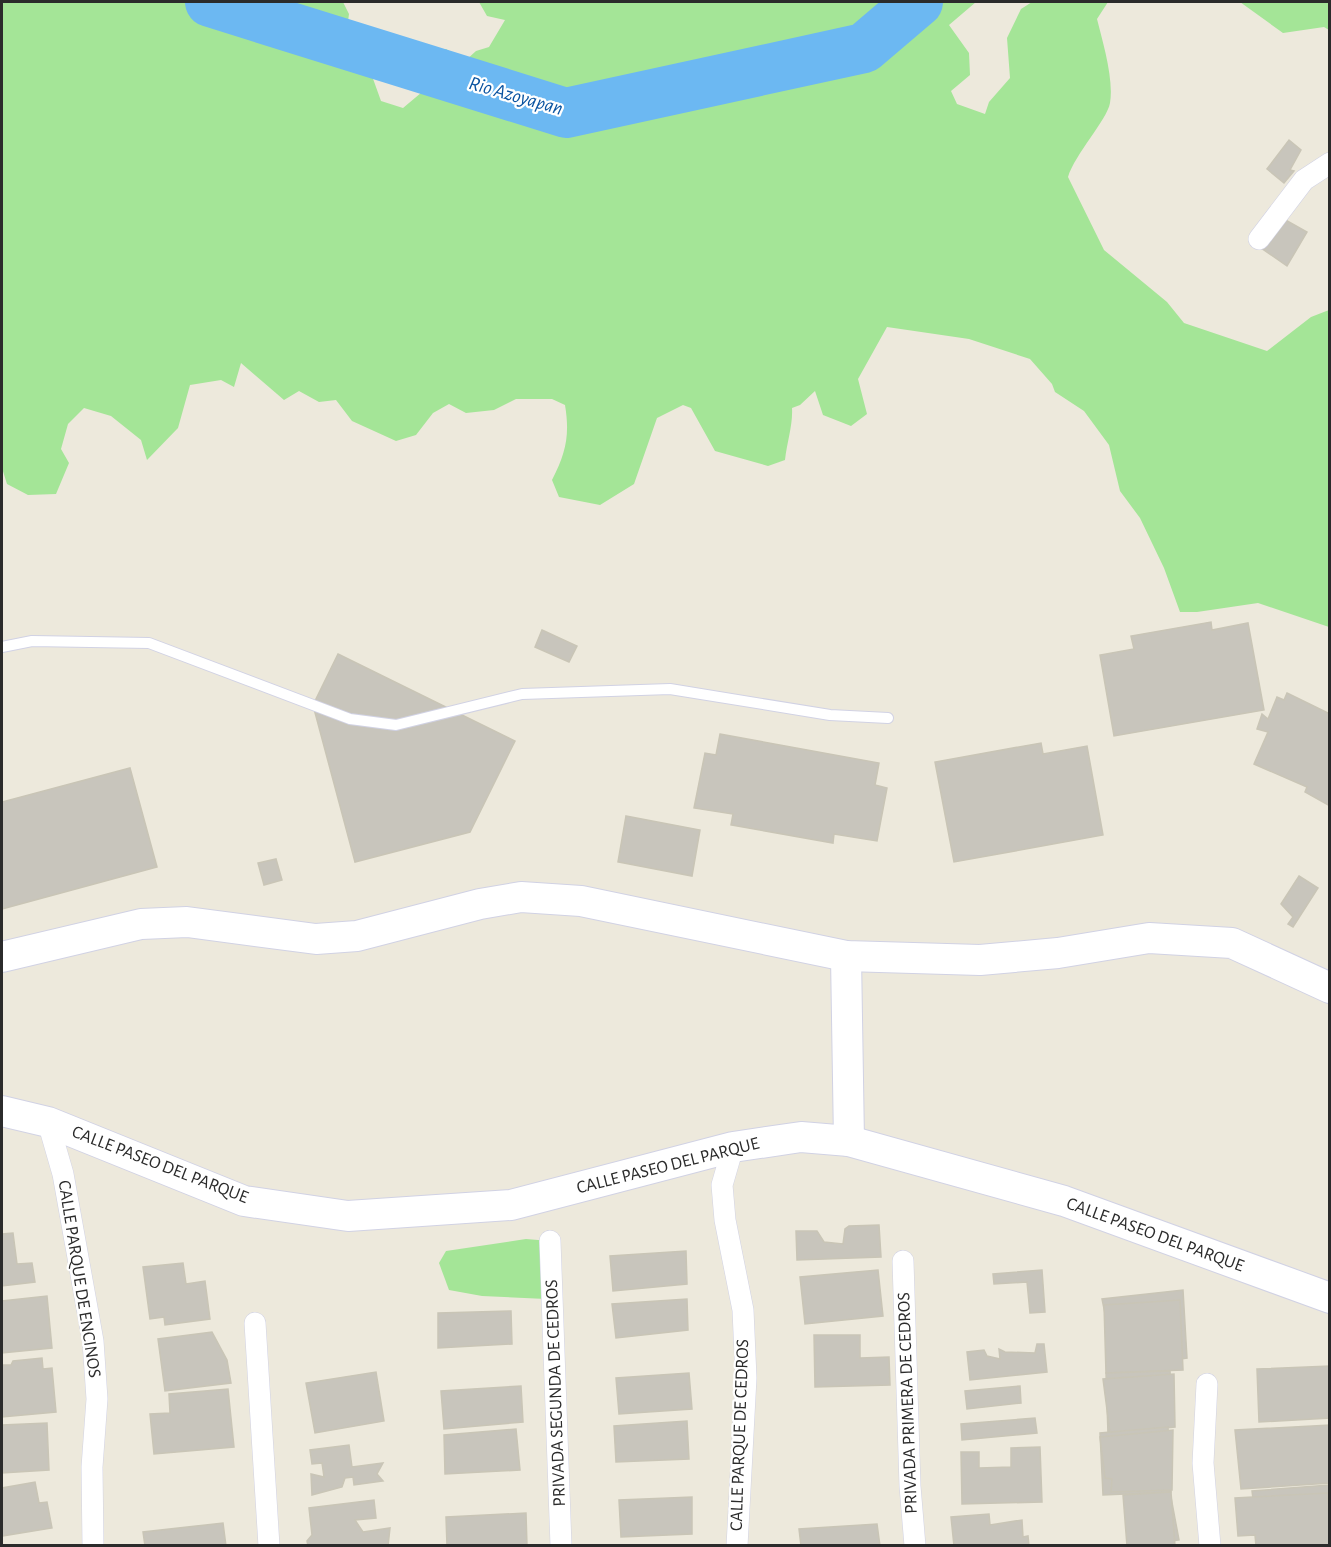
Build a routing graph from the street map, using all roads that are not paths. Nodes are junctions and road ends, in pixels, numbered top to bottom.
1 (1329, 163) edge
2 (1259, 239) dead end
3 (2, 647) edge
4 (888, 718) dead end
5 (846, 956) junction
6 (2, 957) edge
7 (1329, 988) edge
8 (2, 1111) edge
9 (48, 1122) junction
10 (849, 1142) junction
11 (733, 1147) junction
12 (550, 1241) dead end
13 (903, 1261) dead end
14 (1329, 1298) edge
15 (255, 1323) dead end
16 (1207, 1384) dead end
17 (93, 1545) edge
18 (269, 1545) edge
19 (561, 1545) edge
20 (737, 1545) edge
21 (915, 1545) edge
22 (1210, 1545) edge

1 - 2 street
3 - 4 lane
5 - 6 street
5 - 7 street
5 - 10 street
8 - 9 street, CALLE PASEO DEL PARQUE
9 - 11 street, CALLE PASEO DEL PARQUE
9 - 17 street, CALLE PARQUE DE ENCINOS
10 - 11 street, CALLE PASEO DEL PARQUE
10 - 14 street, CALLE PASEO DEL PARQUE
11 - 20 street, CALLE PARQUE DE CEDROS
12 - 19 street, PRIVADA SEGUNDA DE CEDROS
13 - 21 street, PRIVADA PRIMERA DE CEDROS
15 - 18 street
16 - 22 street

